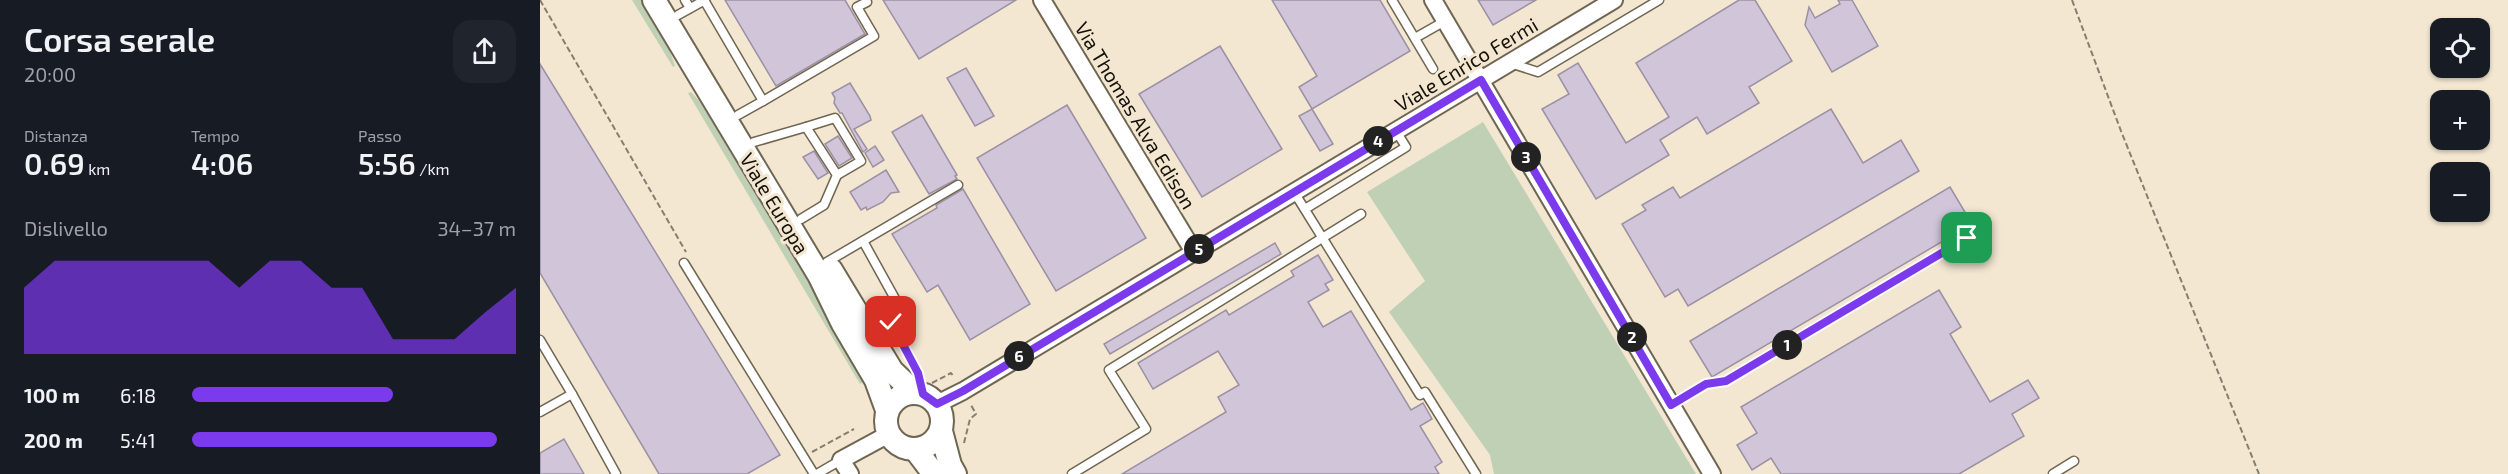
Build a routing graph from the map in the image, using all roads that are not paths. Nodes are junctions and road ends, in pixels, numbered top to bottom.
1 (654, 0) edge
2 (704, 0) edge
3 (866, 0) edge
4 (1042, 0) edge
5 (1392, 0) edge
6 (1433, 0) edge
7 (1614, 0) edge
8 (1659, 0) edge
9 (681, 6) edge
10 (1445, 21) junction
11 (1415, 38) junction
12 (1510, 62) junction
13 (1433, 69) dead end
14 (1481, 80) junction
15 (763, 100) junction
16 (738, 115) junction
17 (806, 127) junction
18 (1396, 131) junction
19 (754, 142) junction
20 (837, 175) junction
21 (958, 185) dead end
22 (1294, 192) junction
23 (1305, 209) junction
24 (1360, 214) dead end
25 (801, 219) junction
26 (1323, 238) junction
27 (1967, 238) dead end
28 (863, 241) junction
29 (1194, 252) junction
30 (687, 260) road end
31 (827, 262) junction
32 (540, 340) edge
33 (572, 394) junction
34 (925, 396) junction
35 (1671, 405) junction
36 (887, 410) junction
37 (540, 412) edge
38 (941, 431) junction
39 (889, 434) junction
40 (915, 449) junction
41 (2074, 461) dead end
42 (846, 467) edge
43 (616, 474) edge
44 (816, 474) edge
45 (934, 474) edge
46 (955, 474) edge
47 (1072, 474) edge
48 (1476, 474) edge
49 (1712, 474) edge
50 (2053, 474) edge

1 - 36 main road, Viale Europa
2 - 9 lane
2 - 15 lane
3 - 15 lane
4 - 29 street, Via Thomas Alva Edison
5 - 11 lane
6 - 10 street
7 - 12 street, Viale Enrico Fermi
8 - 12 lane
9 - 16 main road, Viale Europa
10 - 11 lane
10 - 14 street
11 - 13 lane
12 - 14 street, Viale Enrico Fermi
14 - 18 street, Viale Enrico Fermi
14 - 35 street
15 - 16 lane
16 - 19 main road, Viale Europa
17 - 19 lane
17 - 20 lane
17 - 20 lane
18 - 22 street, Viale Enrico Fermi
18 - 23 lane
19 - 25 main road, Viale Europa
20 - 25 lane
21 - 28 lane
22 - 23 lane
22 - 29 street, Viale Enrico Fermi
23 - 26 lane
24 - 26 lane
25 - 31 main road, Viale Europa
26 - 47 lane
26 - 48 lane
27 - 35 lane
28 - 31 lane
28 - 34 lane
29 - 34 street, Viale Enrico Fermi
30 - 44 lane
31 - 34 main road, Viale Europa
32 - 33 lane
33 - 37 lane
33 - 43 lane
34 - 36 main road
34 - 38 main road
35 - 49 street
36 - 39 main road
38 - 40 main road
38 - 46 main road
39 - 40 main road
39 - 42 street
40 - 45 main road
41 - 50 lane
42 - 44 lane

